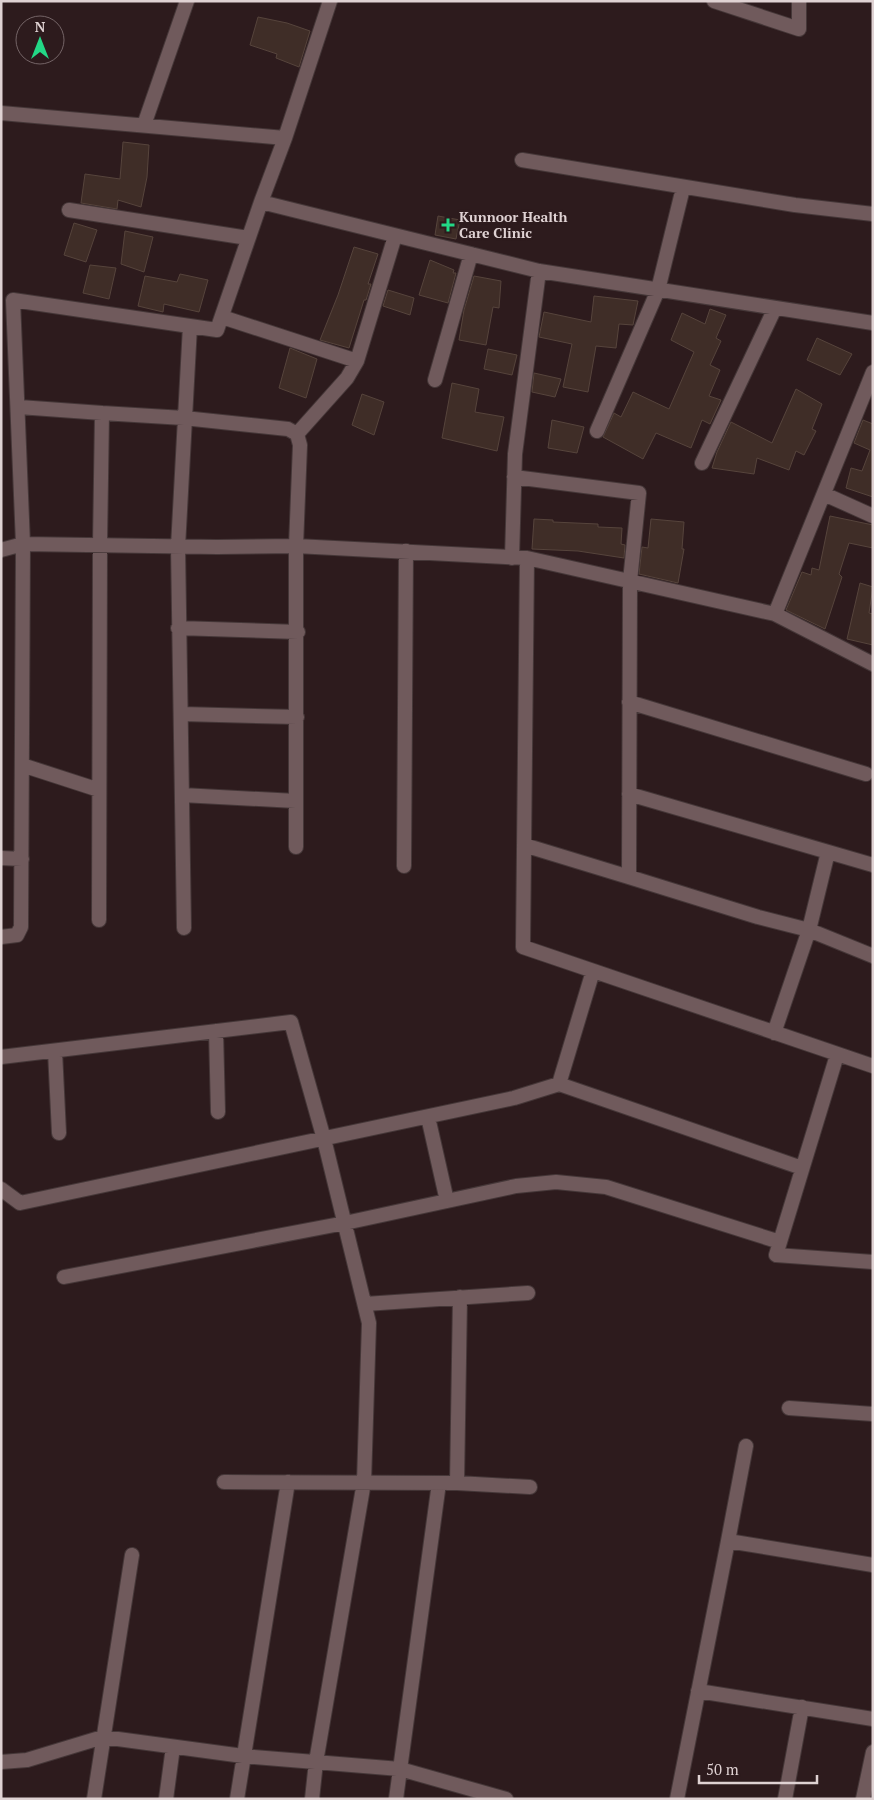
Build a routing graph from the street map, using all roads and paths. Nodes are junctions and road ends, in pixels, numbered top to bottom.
1 (187, 1) edge
2 (330, 1) edge
3 (714, 1) edge
4 (799, 1) edge
5 (1, 113) edge
6 (144, 125) junction
7 (285, 138) junction
8 (522, 160) dead end
9 (683, 188) junction
10 (261, 202) junction
11 (69, 210) dead end
12 (873, 214) edge
13 (395, 236) junction
14 (248, 238) junction
15 (471, 254) junction
16 (539, 271) junction
17 (658, 290) junction
18 (775, 308) junction
19 (222, 316) junction
20 (873, 323) edge
21 (190, 326) junction
22 (358, 361) junction
23 (873, 372) edge
24 (436, 380) dead end
25 (19, 408) junction
26 (102, 413) junction
27 (184, 418) junction
28 (597, 431) dead end
29 (297, 434) junction
30 (702, 463) dead end
31 (514, 477) junction
32 (824, 494) junction
33 (873, 516) edge
34 (23, 544) junction
35 (100, 544) junction
36 (296, 546) junction
37 (178, 547) junction
38 (1, 550) edge
39 (406, 551) junction
40 (512, 558) junction
41 (527, 558) junction
42 (630, 581) junction
43 (775, 614) junction
44 (178, 628) junction
45 (298, 632) junction
46 (873, 664) edge
47 (629, 702) junction
48 (182, 714) junction
49 (297, 717) junction
50 (22, 764) junction
51 (866, 774) dead end
52 (99, 790) junction
53 (629, 794) junction
54 (182, 795) junction
55 (296, 801) junction
56 (524, 845) junction
57 (296, 847) dead end
58 (828, 852) junction
59 (1, 858) edge
60 (22, 859) junction
61 (404, 866) dead end
62 (873, 866) edge
63 (629, 877) junction
64 (99, 920) dead end
65 (184, 928) dead end
66 (809, 930) junction
67 (1, 937) edge
68 (873, 956) edge
69 (592, 971) junction
70 (216, 1031) junction
71 (774, 1033) junction
72 (55, 1051) junction
73 (837, 1055) junction
74 (1, 1057) edge
75 (873, 1066) edge
76 (559, 1084) junction
77 (218, 1112) dead end
78 (428, 1117) junction
79 (59, 1133) dead end
80 (324, 1139) junction
81 (802, 1168) junction
82 (1, 1189) edge
83 (446, 1201) junction
84 (345, 1223) junction
85 (780, 1242) junction
86 (873, 1262) edge
87 (64, 1277) dead end
88 (528, 1293) dead end
89 (460, 1297) junction
90 (365, 1304) junction
91 (788, 1408) dead end
92 (873, 1414) edge
93 (746, 1446) dead end
94 (224, 1482) dead end
95 (288, 1482) junction
96 (364, 1482) junction
97 (439, 1483) junction
98 (457, 1483) junction
99 (530, 1487) dead end
100 (728, 1541) junction
101 (132, 1555) dead end
102 (873, 1565) edge
103 (698, 1691) junction
104 (802, 1707) junction
105 (873, 1718) edge
106 (103, 1736) junction
107 (173, 1747) junction
108 (873, 1752) edge
109 (243, 1756) junction
110 (1, 1762) edge
111 (316, 1762) junction
112 (400, 1770) junction
113 (94, 1799) edge
114 (166, 1799) edge
115 (237, 1799) edge
116 (312, 1799) edge
117 (396, 1799) edge
118 (506, 1799) edge
119 (677, 1799) edge
120 (785, 1799) edge
121 (863, 1799) edge

1 - 6 street
2 - 7 street
3 - 4 street
5 - 6 street
6 - 7 street
7 - 10 street
8 - 9 street
9 - 12 street
9 - 17 street
10 - 13 street
10 - 14 street
11 - 14 street
13 - 15 street
13 - 22 street
14 - 19 street
15 - 16 street
15 - 24 street
16 - 17 street
16 - 31 street
17 - 18 street
17 - 28 street
18 - 20 street
18 - 30 street
19 - 21 street
19 - 22 street
21 - 25 street
21 - 27 street
22 - 29 street
23 - 32 street
25 - 26 street
25 - 34 street
26 - 27 street
26 - 35 street
27 - 29 street
27 - 37 street
29 - 36 street
31 - 40 street
31 - 42 street
32 - 33 street
32 - 43 street
34 - 35 street
34 - 38 street
34 - 50 street
35 - 37 street
35 - 52 street
36 - 37 street
36 - 39 street
36 - 45 street
37 - 44 street
39 - 40 street
39 - 61 street
40 - 41 street
41 - 42 street
41 - 56 street
42 - 43 street
42 - 47 street
43 - 46 street
44 - 45 street
44 - 48 street
45 - 49 street
47 - 51 street
47 - 53 street
48 - 49 street
48 - 54 street
49 - 55 street
50 - 52 street
50 - 60 street
52 - 64 street
53 - 58 street
53 - 63 street
54 - 55 street
54 - 65 street
55 - 57 street
56 - 63 street
56 - 69 street
58 - 62 street
58 - 66 street
59 - 60 street
60 - 67 street
63 - 66 street
66 - 68 street
66 - 71 street
69 - 71 street
69 - 76 street
70 - 72 street
70 - 77 street
70 - 80 street
71 - 73 street
72 - 74 street
72 - 79 street
73 - 75 street
73 - 81 street
76 - 78 street
76 - 81 street
78 - 80 street
78 - 83 street
80 - 82 street
80 - 84 street
81 - 85 street
83 - 84 street
83 - 85 street
84 - 87 street
84 - 90 street
85 - 86 street
88 - 89 street
89 - 90 street
89 - 98 street
90 - 96 street
91 - 92 street
93 - 100 street
94 - 95 street
95 - 96 street
95 - 109 street
96 - 97 street
96 - 111 street
97 - 98 street
97 - 112 street
98 - 99 street
100 - 102 street
100 - 103 street
101 - 106 street
103 - 104 street
103 - 119 street
104 - 105 street
104 - 120 street
106 - 107 street
106 - 110 street
106 - 113 street
107 - 109 street
107 - 114 street
108 - 121 street
109 - 111 street
109 - 115 street
111 - 112 street
111 - 116 street
112 - 117 street
112 - 118 street

